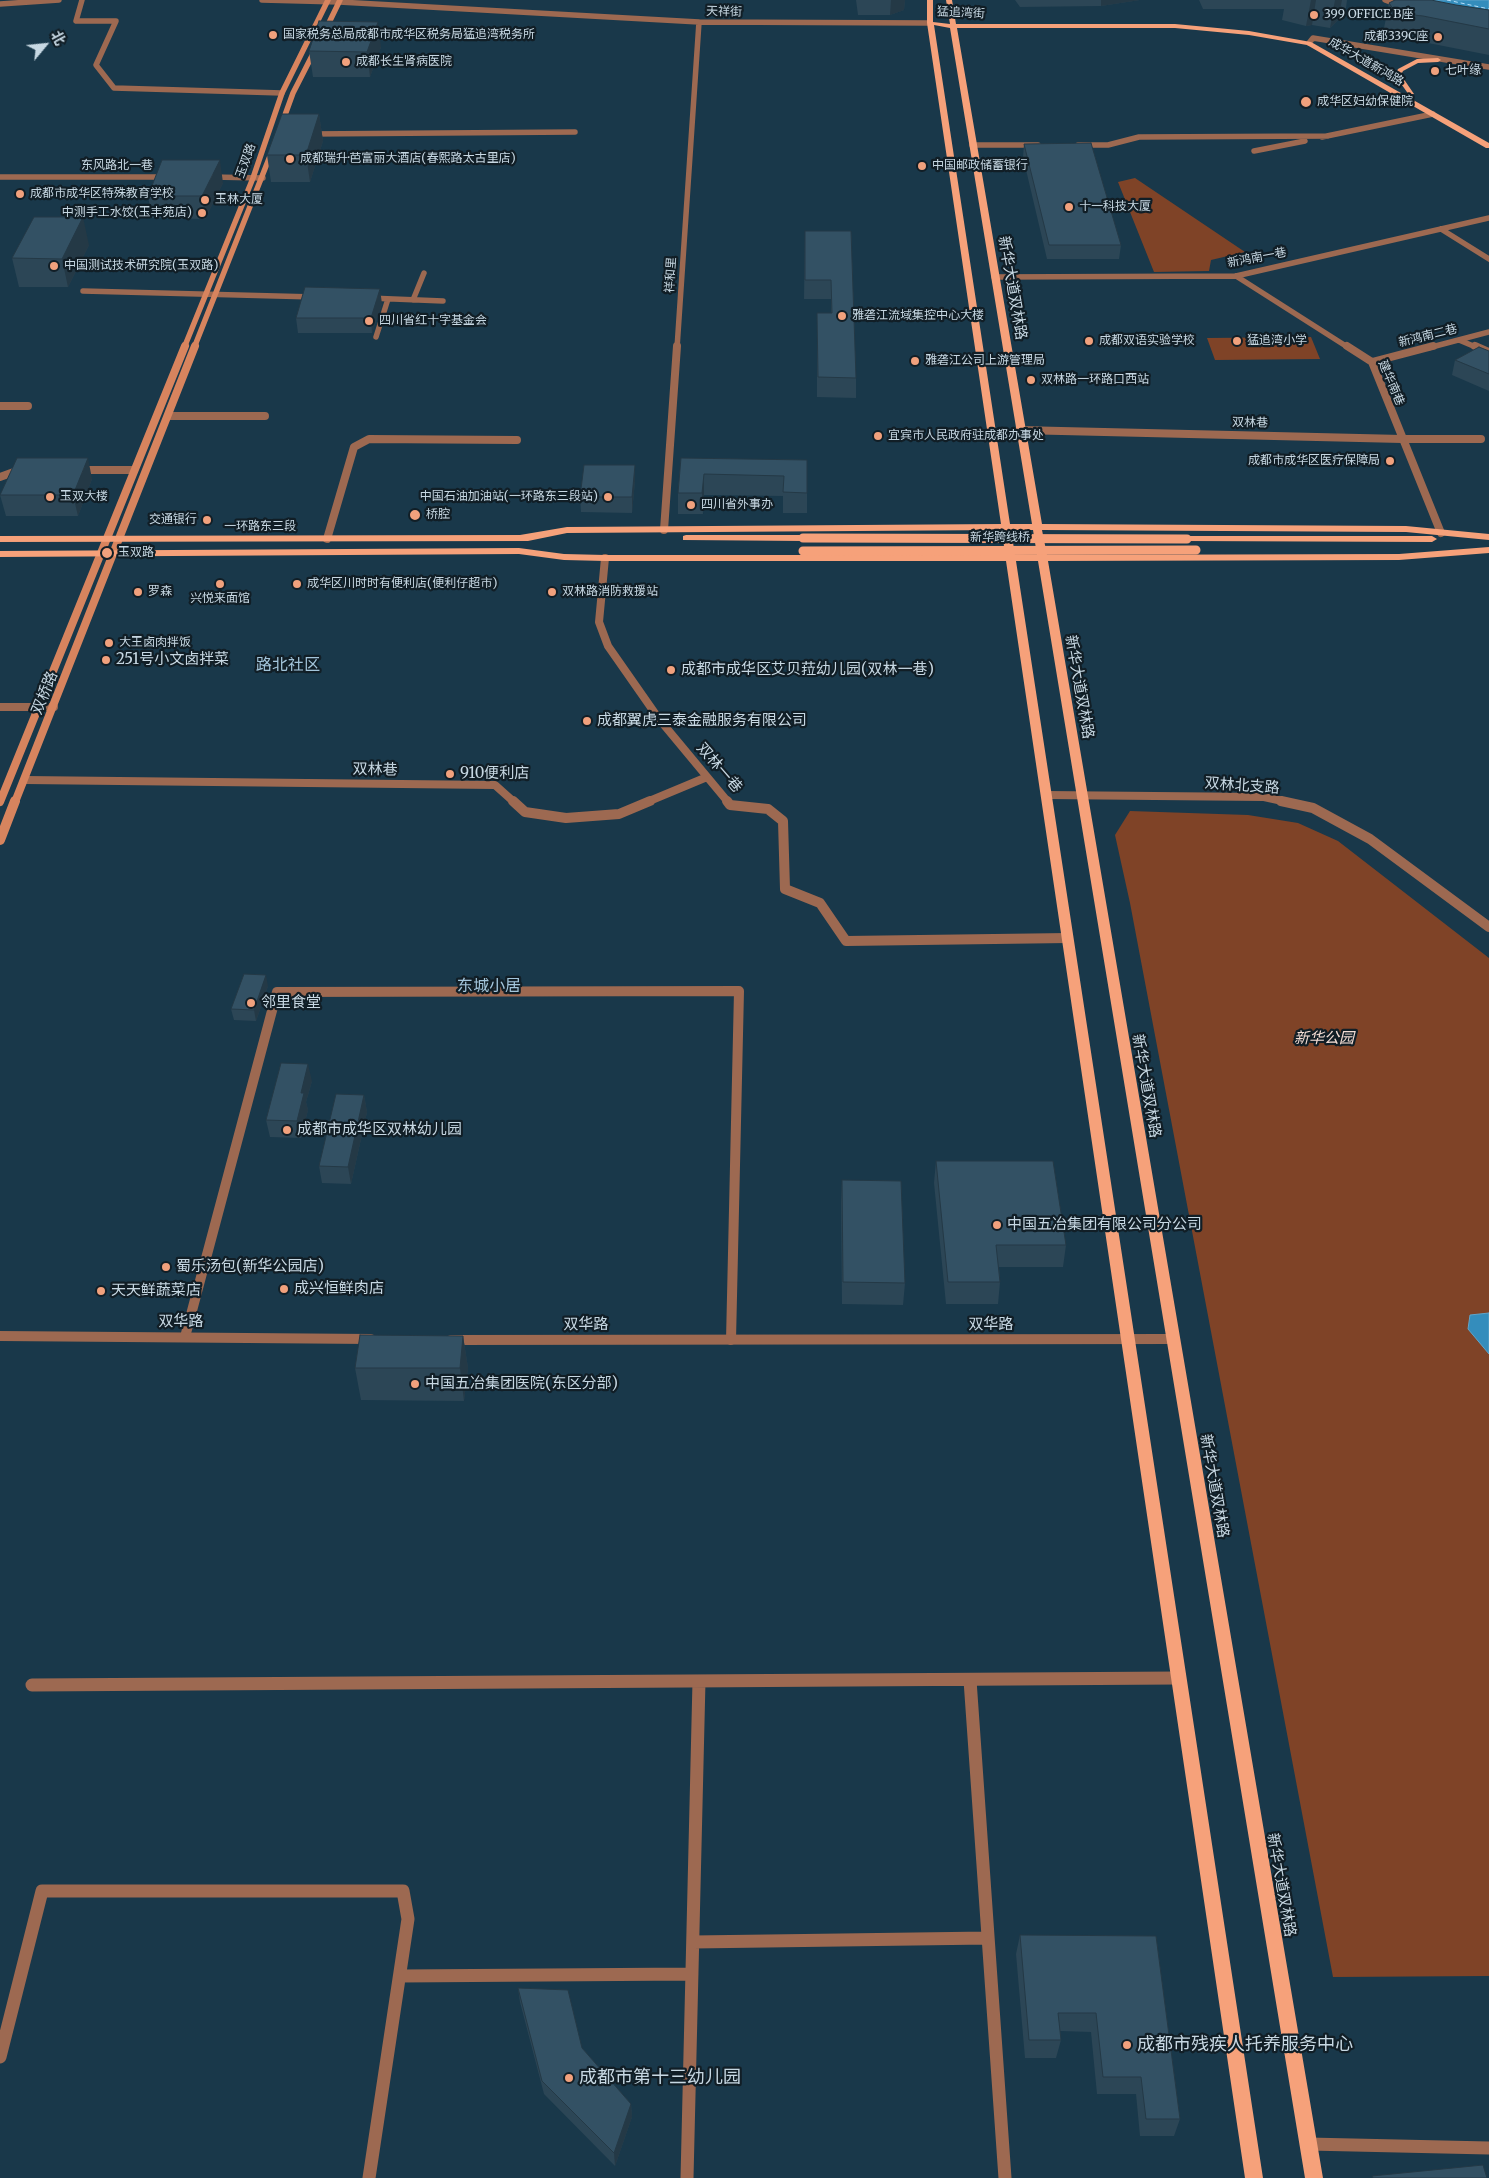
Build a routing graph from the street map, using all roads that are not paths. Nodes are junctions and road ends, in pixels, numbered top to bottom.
1 (59, 0) edge
2 (82, 0) edge
3 (262, 0) edge
4 (930, 0) edge
5 (948, 0) edge
6 (1385, 0) edge
7 (328, 1) edge
8 (340, 1) edge
9 (0, 4) edge
10 (1404, 7) edge
11 (699, 22) junction
12 (930, 23) junction
13 (951, 23) junction
14 (1311, 40) junction
15 (1324, 45) junction
16 (1359, 47) junction
17 (1438, 60) junction
18 (1489, 67) edge
19 (282, 93) junction
20 (1411, 94) junction
21 (1434, 114) junction
22 (575, 132) dead end
23 (278, 134) edge
24 (298, 134) edge
25 (1328, 136) junction
26 (1489, 138) edge
27 (275, 143) edge
28 (972, 145) junction
29 (1050, 145) edge
30 (1069, 145) edge
31 (1489, 146) edge
32 (1254, 151) dead end
33 (0, 177) edge
34 (175, 177) edge
35 (204, 177) edge
36 (253, 178) junction
37 (263, 178) junction
38 (1489, 218) edge
39 (1441, 229) junction
40 (1489, 259) edge
41 (424, 273) dead end
42 (1236, 276) junction
43 (994, 277) junction
44 (83, 291) dead end
45 (206, 293) junction
46 (217, 294) junction
47 (322, 297) edge
48 (360, 298) edge
49 (388, 299) junction
50 (412, 300) junction
51 (443, 300) dead end
52 (1489, 332) edge
53 (376, 338) dead end
54 (1459, 340) junction
55 (1489, 352) edge
56 (1372, 362) junction
57 (0, 406) edge
58 (28, 406) dead end
59 (169, 416) junction
60 (265, 416) dead end
61 (1020, 430) junction
62 (1481, 438) dead end
63 (1402, 439) junction
64 (517, 440) dead end
65 (28, 470) edge
66 (66, 470) edge
67 (134, 470) junction
68 (0, 477) edge
69 (1006, 527) junction
70 (1036, 528) junction
71 (664, 530) junction
72 (1441, 533) junction
73 (520, 538) junction
74 (1489, 538) edge
75 (0, 539) edge
76 (327, 539) junction
77 (106, 540) junction
78 (119, 540) junction
79 (1489, 550) edge
80 (519, 552) junction
81 (0, 554) edge
82 (100, 555) junction
83 (114, 555) junction
84 (605, 558) junction
85 (1010, 558) junction
86 (1041, 558) junction
87 (0, 707) edge
88 (38, 707) junction
89 (54, 707) junction
90 (707, 776) junction
91 (25, 780) junction
92 (1046, 795) junction
93 (1081, 795) junction
94 (0, 802) edge
95 (0, 840) edge
96 (1489, 927) edge
97 (1068, 938) junction
98 (0, 1336) edge
99 (185, 1337) junction
100 (384, 1339) edge
101 (1128, 1339) junction
102 (1172, 1339) junction
103 (443, 1340) edge
104 (731, 1340) junction
105 (1179, 1678) junction
106 (970, 1680) junction
107 (699, 1681) junction
108 (32, 1685) dead end
109 (988, 1938) junction
110 (693, 1942) junction
111 (692, 1974) junction
112 (400, 1976) junction
113 (0, 2057) edge
114 (1308, 2144) junction
115 (1489, 2148) edge
116 (369, 2178) edge
117 (687, 2178) edge
118 (1005, 2178) edge
119 (1254, 2178) edge
120 (1314, 2178) edge

1 - 9 street
2 - 19 street
3 - 7 street, 天祥街
4 - 12 main road
5 - 13 main road, 新华大道双林路
6 - 10 street
7 - 8 street, 天祥街
7 - 19 main road, 玉双路
8 - 11 street, 天祥街
8 - 23 main road
11 - 12 street, 天祥街
11 - 71 street, 祥和里
12 - 13 main road, 猛追湾街
12 - 69 main road
13 - 14 main road, 猛追湾街
13 - 28 main road, 新华大道双林路
14 - 15 main road, 成华大道新鸿路
14 - 16 street, 猛追湾街
14 - 21 main road, 成华大道新鸿路
15 - 16 street, 猛追湾街
15 - 20 main road, 成华大道新鸿路
16 - 17 street, 猛追湾街
17 - 18 street, 猛追湾街
17 - 20 main road
19 - 36 main road, 玉双路
20 - 26 main road, 成华大道新鸿路
21 - 25 street
21 - 31 main road, 成华大道新鸿路
22 - 24 street
25 - 30 street
25 - 32 street
27 - 37 main road, 玉双路
28 - 29 street
28 - 43 main road, 新华大道双林路
33 - 34 street, 东风路北一巷
35 - 36 street
36 - 37 street
36 - 45 main road, 玉双路
37 - 46 main road, 玉双路
38 - 39 street, 新鸿南一巷
39 - 40 street
39 - 42 street, 新鸿南一巷
41 - 50 street
42 - 43 street, 新鸿南一巷
42 - 56 street, 建华南巷
43 - 61 main road, 新华大道双林路
44 - 45 street
45 - 46 street
45 - 67 main road, 玉双路
46 - 47 street
46 - 59 main road, 玉双路
48 - 49 street
49 - 50 street
49 - 53 street
50 - 51 street
52 - 54 street, 新鸿南二巷
54 - 55 street
54 - 56 street, 新鸿南二巷
56 - 63 street, 建华南巷
57 - 58 street
59 - 60 street
59 - 78 main road, 玉双路
61 - 63 street, 双林巷
61 - 70 main road, 新华大道双林路
62 - 63 street, 双林巷
63 - 72 street, 建华南巷
64 - 76 street
65 - 68 street
66 - 67 street
67 - 77 main road, 玉双路
69 - 70 main road
69 - 71 main road
69 - 85 main road
70 - 72 main road
70 - 86 main road, 新华大道双林路
71 - 73 main road
72 - 74 main road
73 - 74 main road, 新华跨线桥, bridge
73 - 76 main road, 一环路东三段
75 - 77 main road, 一环路东三段
76 - 78 main road, 一环路东三段
77 - 78 main road, 一环路东三段
77 - 82 main road, 玉双路
78 - 83 main road, 玉双路
79 - 80 main road, 新华跨线桥, bridge
79 - 86 main road
80 - 83 main road, 一环路东三段
80 - 84 main road
81 - 82 main road, 一环路东三段
82 - 83 main road, 一环路东三段
82 - 88 main road, 双桥路
83 - 89 main road, 双桥路
84 - 85 main road
84 - 90 street, 双林一巷
85 - 86 main road
85 - 92 main road
86 - 93 main road, 新华大道双林路
87 - 88 street
88 - 89 street
88 - 94 main road, 双桥路
89 - 91 main road, 双桥路
90 - 91 street, 双林巷
90 - 97 street, 双林一巷
91 - 95 main road, 双桥路
92 - 93 street, 双林北支路
92 - 97 main road
93 - 96 street, 双林北支路
93 - 102 main road, 新华大道双林路
97 - 101 main road
98 - 99 street, 双华路
99 - 100 street, 双华路
99 - 104 street
101 - 102 street, 双华路
101 - 104 street, 双华路
101 - 105 main road
102 - 114 main road, 新华大道双林路
103 - 104 street, 双华路
105 - 106 street
105 - 119 main road
106 - 107 street
106 - 109 street
107 - 108 street
107 - 110 street
109 - 110 street
109 - 118 street
110 - 111 street
111 - 112 street
111 - 117 street
112 - 113 street
112 - 116 street
114 - 115 street
114 - 120 main road, 新华大道双林路

